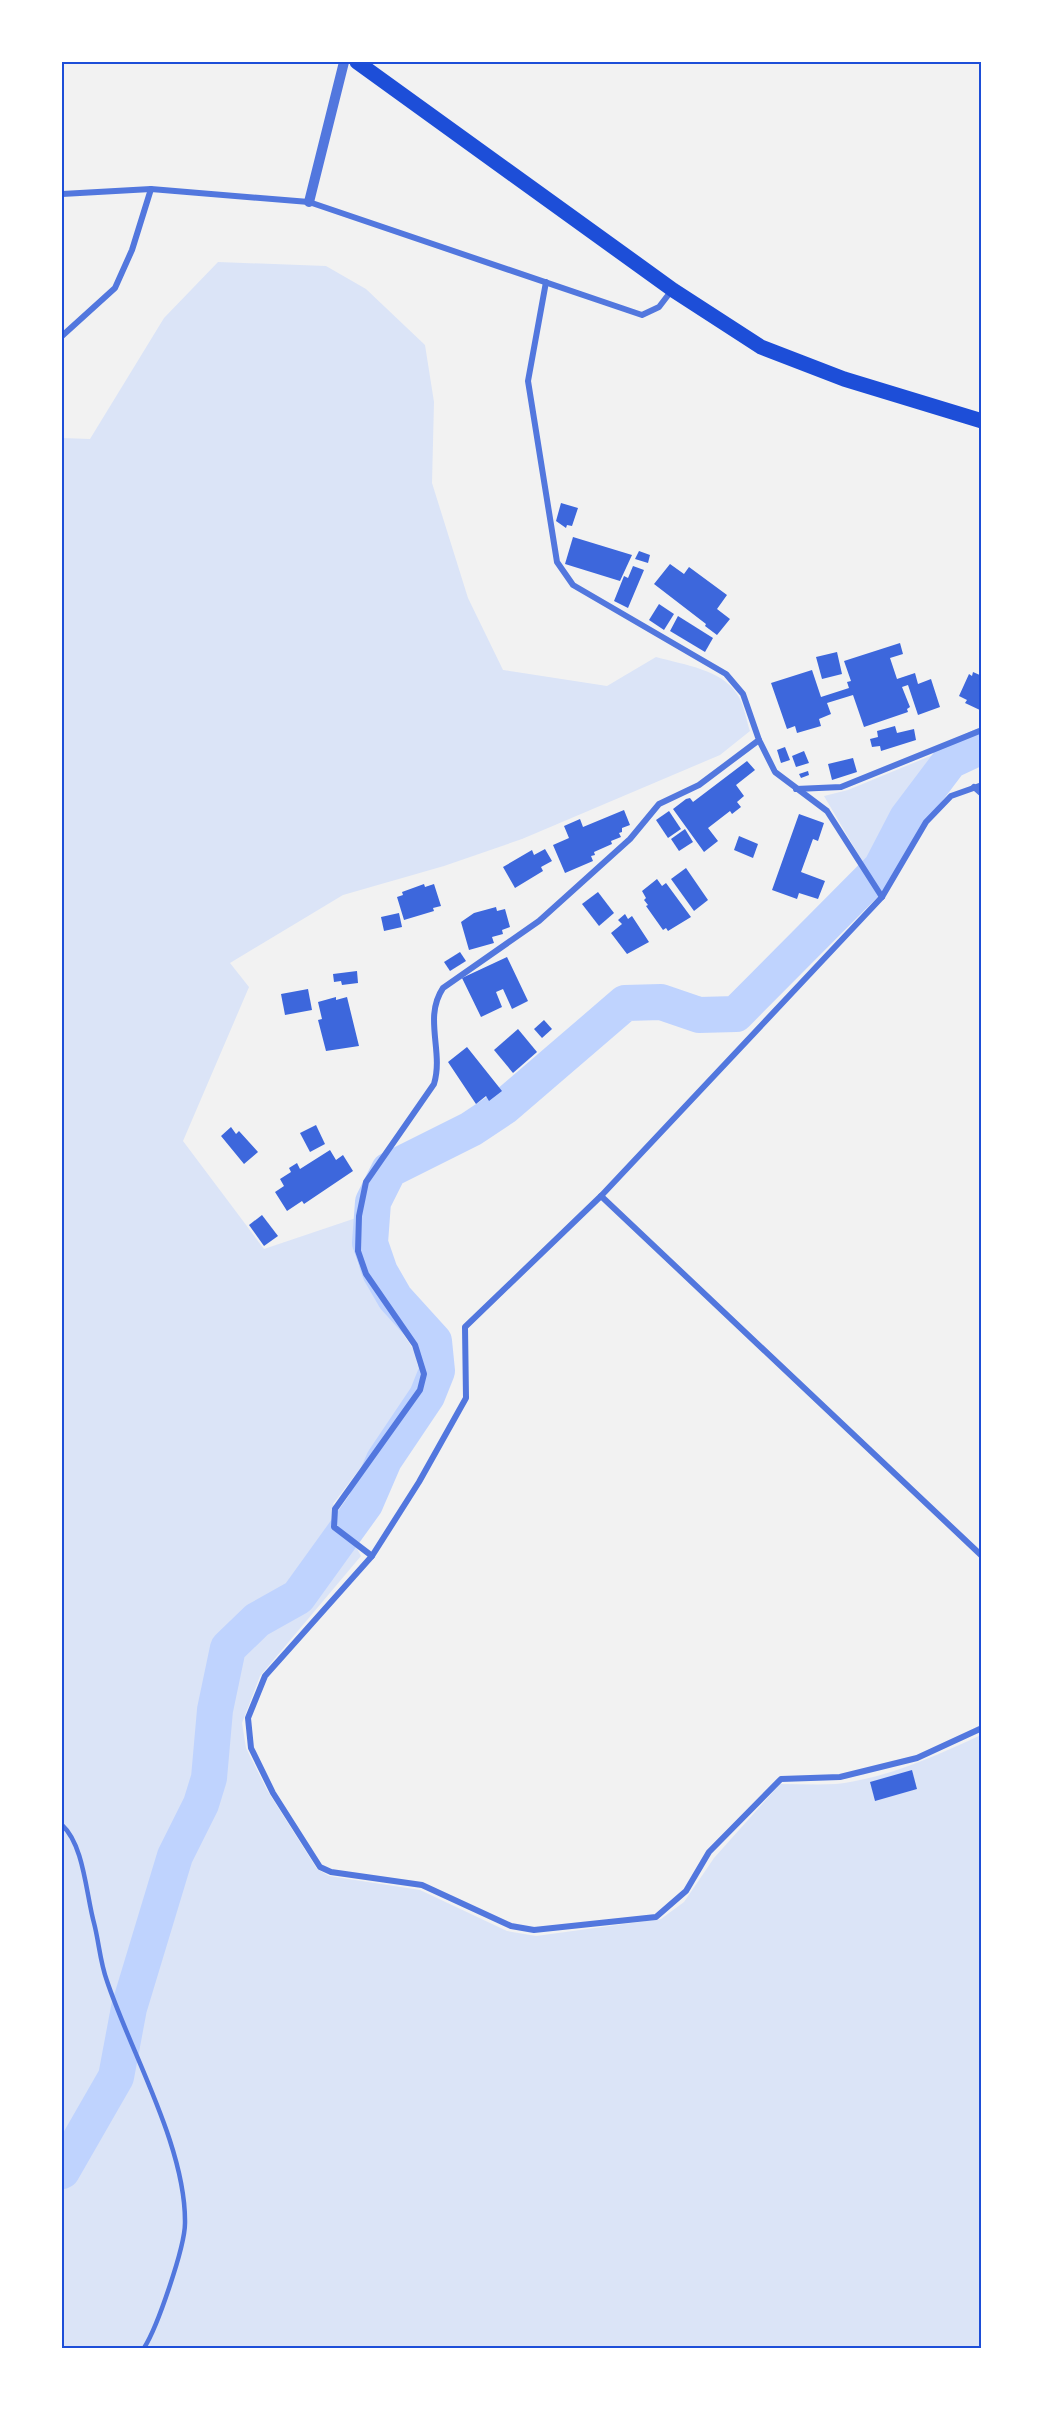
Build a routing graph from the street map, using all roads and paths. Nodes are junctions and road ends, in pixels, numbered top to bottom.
1 (344, 62) edge
2 (357, 62) edge
3 (151, 189) junction
4 (62, 194) edge
5 (309, 202) junction
6 (546, 282) junction
7 (673, 290) junction
8 (62, 336) edge
9 (981, 421) edge
10 (981, 730) edge
11 (759, 740) junction
12 (981, 785) edge
13 (974, 787) junction
14 (795, 789) junction
15 (981, 794) edge
16 (880, 895) junction
17 (601, 1196) junction
18 (372, 1556) junction
19 (981, 1556) edge
20 (981, 1728) edge
21 (62, 1825) edge
22 (144, 2349) edge

1 - 5 street
2 - 7 main road
3 - 4 street
3 - 5 street
3 - 8 street
5 - 6 street
6 - 7 street
6 - 11 street
7 - 9 main road
10 - 14 street
11 - 14 street
11 - 18 street
12 - 13 street
13 - 15 street
13 - 16 street
14 - 16 street
16 - 17 street
17 - 18 street
17 - 19 street
18 - 20 street
21 - 22 lane

